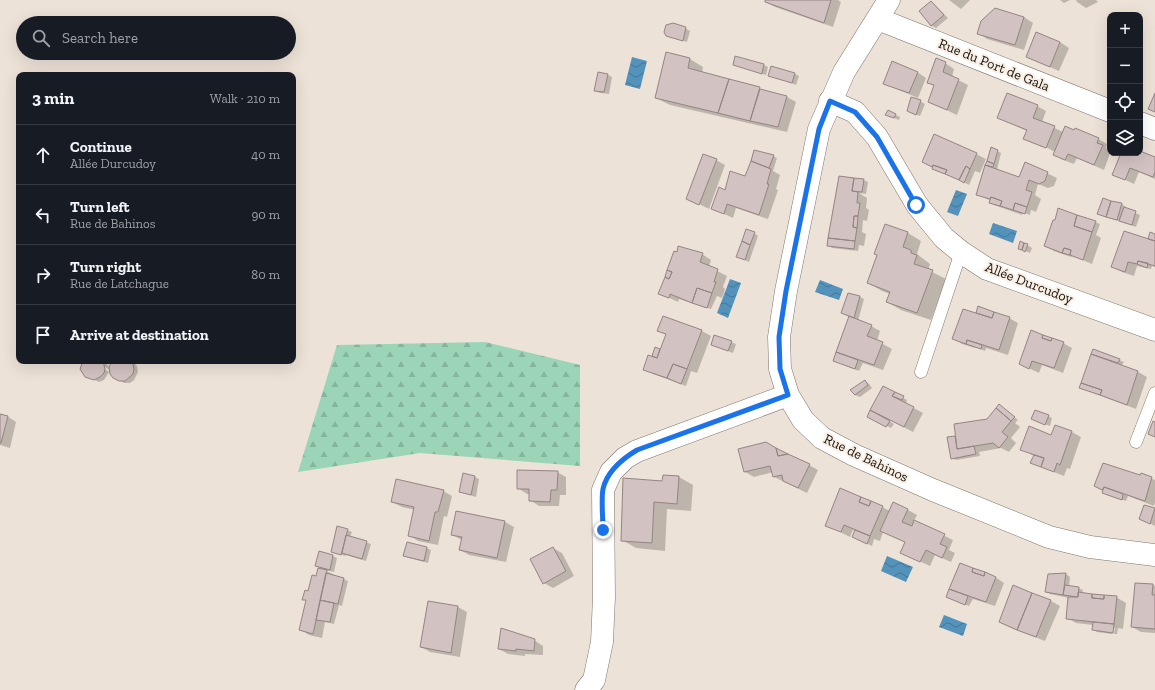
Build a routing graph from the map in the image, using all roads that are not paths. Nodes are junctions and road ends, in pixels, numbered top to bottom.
1 (890, 0) edge
2 (878, 19) junction
3 (830, 101) junction
4 (1107, 110) edge
5 (1143, 124) edge
6 (1155, 129) edge
7 (961, 252) junction
8 (1155, 330) edge
9 (921, 372) dead end
10 (1155, 393) edge
11 (788, 395) junction
12 (1136, 442) dead end
13 (1155, 555) edge
14 (586, 690) edge

1 - 2 street, Rue de Bahinos
2 - 3 street, Rue de Bahinos
2 - 4 street, Rue du Port de Gala
3 - 7 street, Allée Durcudoy
3 - 11 street, Rue de Bahinos
5 - 6 street
7 - 8 street, Allée Durcudoy
7 - 9 lane
10 - 12 lane
11 - 13 street, Rue de Bahinos
11 - 14 street

